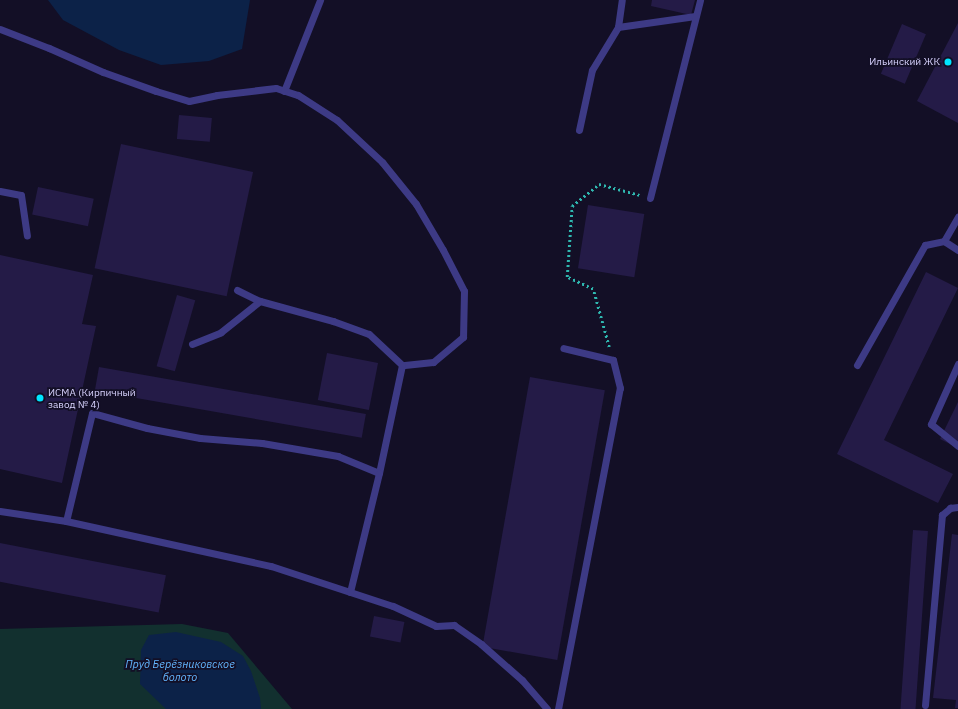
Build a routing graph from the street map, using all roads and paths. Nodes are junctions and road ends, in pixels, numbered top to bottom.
1 (320, 0) edge
2 (622, 0) edge
3 (700, 0) edge
4 (695, 16) junction
5 (618, 27) junction
6 (0, 29) edge
7 (284, 91) junction
8 (579, 130) dead end
9 (0, 191) edge
10 (650, 198) joint
11 (958, 217) edge
12 (27, 236) dead end
13 (944, 241) junction
14 (958, 250) edge
15 (237, 290) dead end
16 (260, 301) junction
17 (192, 344) dead end
18 (563, 348) dead end
19 (613, 360) junction
20 (958, 364) edge
21 (402, 365) junction
22 (857, 365) dead end
23 (958, 446) edge
24 (379, 473) junction
25 (958, 507) edge
26 (0, 511) edge
27 (66, 521) junction
28 (350, 592) junction
29 (925, 704) dead end
30 (546, 709) edge
31 (558, 709) edge

1 - 7 lane
2 - 5 lane
3 - 4 lane
4 - 5 lane
4 - 10 lane
5 - 8 lane
6 - 7 lane
7 - 21 lane
9 - 12 lane
10 - 19 path
11 - 13 lane
13 - 14 lane
13 - 22 lane
15 - 16 lane
16 - 17 lane
16 - 21 lane
18 - 19 lane
19 - 31 lane
20 - 23 lane
21 - 24 lane
24 - 27 lane
24 - 28 lane
25 - 29 lane
26 - 27 lane
27 - 28 lane
28 - 30 lane

